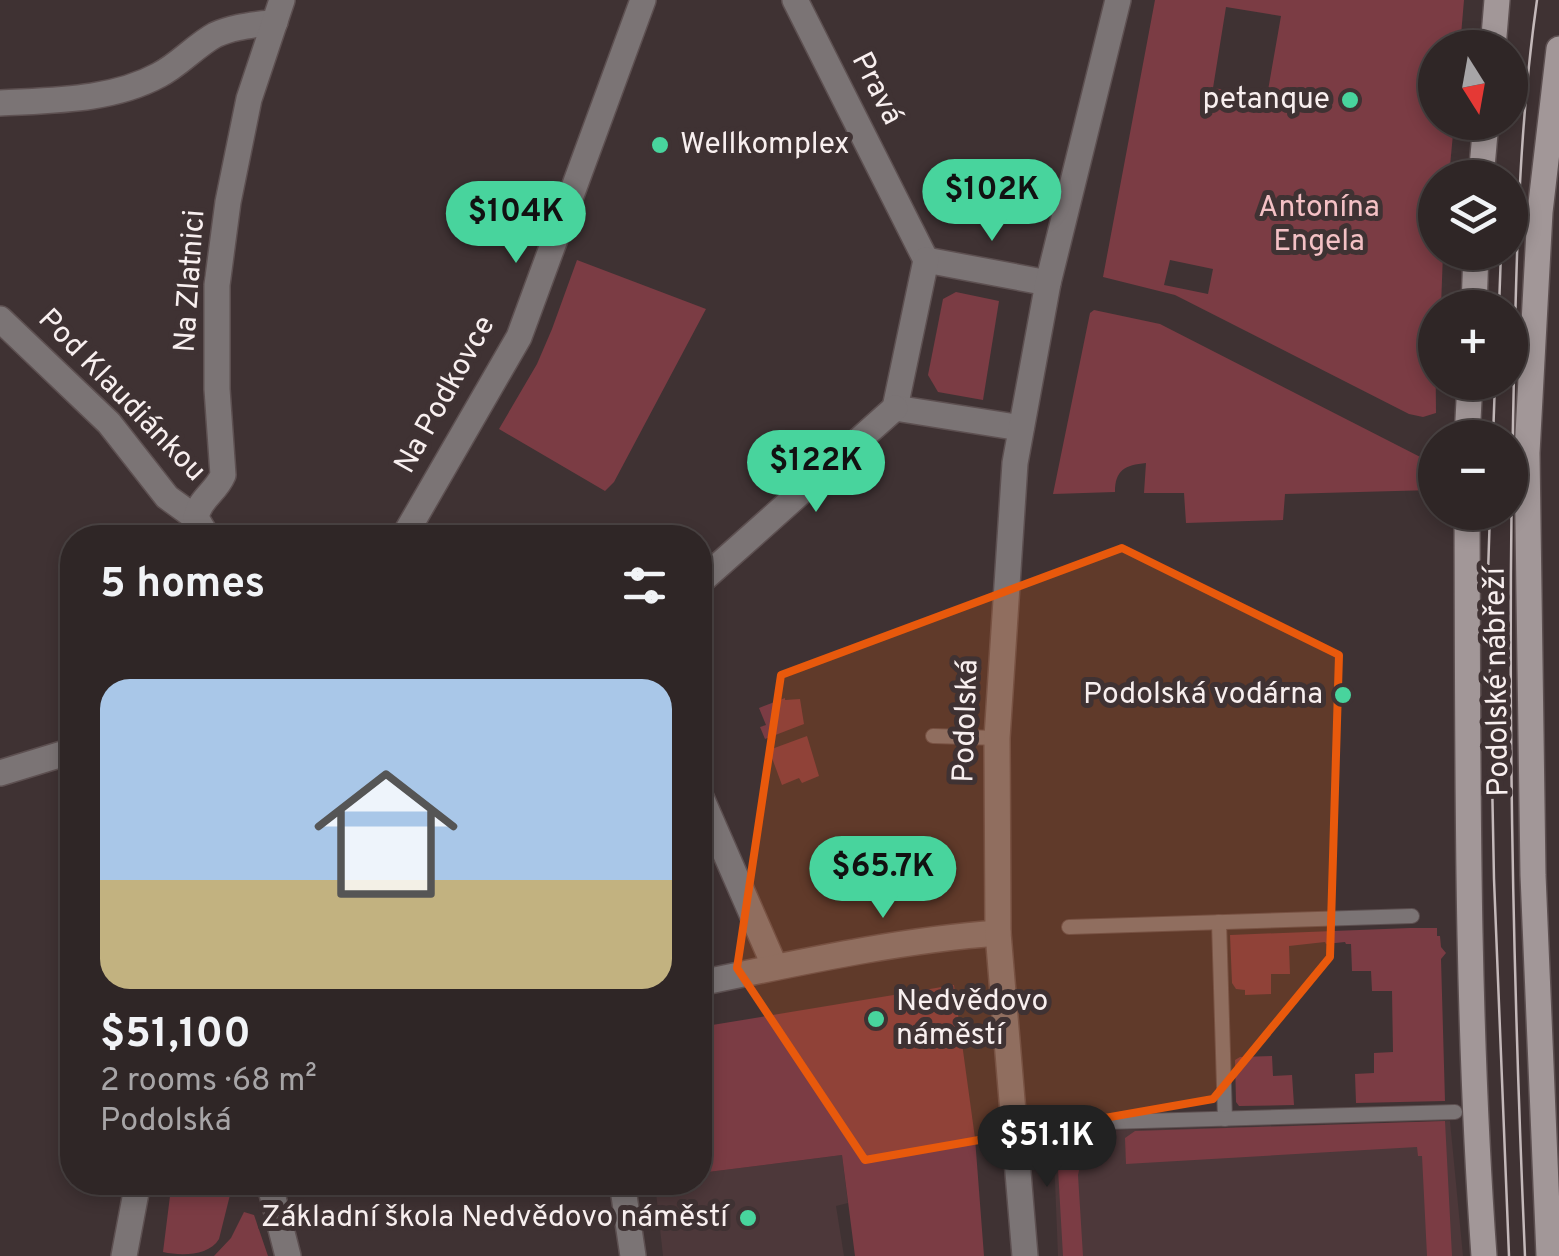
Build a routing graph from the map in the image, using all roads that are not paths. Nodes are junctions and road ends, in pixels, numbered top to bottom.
1 (643, 0) edge
2 (796, 0) edge
3 (1118, 0) edge
4 (1497, 0) edge
5 (278, 11) edge
6 (1494, 30) edge
7 (1559, 49) edge
8 (0, 103) edge
9 (926, 260) junction
10 (1048, 283) junction
11 (0, 319) edge
12 (895, 408) junction
13 (1021, 428) junction
14 (199, 525) edge
15 (202, 525) edge
16 (410, 525) edge
17 (1467, 530) edge
18 (712, 571) edge
19 (932, 736) dead end
20 (997, 738) junction
21 (60, 756) edge
22 (0, 773) edge
23 (712, 823) edge
24 (1412, 916) dead end
25 (1218, 922) junction
26 (1069, 927) dead end
27 (998, 933) junction
28 (775, 967) junction
29 (712, 980) edge
30 (1456, 1112) dead end
31 (1225, 1119) junction
32 (1015, 1128) junction
33 (136, 1195) edge
34 (272, 1195) edge
35 (624, 1195) edge
36 (124, 1256) edge
37 (288, 1256) edge
38 (632, 1256) edge
39 (1025, 1256) edge
40 (1484, 1256) edge
41 (1549, 1256) edge

1 - 16 street, Na Podkovce
2 - 9 street, Pravá
3 - 10 street, Podolská
4 - 6 main road
5 - 8 street
5 - 15 street, Na Zlatnici
7 - 41 main road, Podolské nábřeží
9 - 10 street
9 - 12 street
10 - 13 street, Podolská
11 - 14 street, Pod Klaudiánkou
12 - 13 street
12 - 18 street
13 - 20 street, Podolská
17 - 40 main road, Podolské nábřeží
19 - 20 lane
20 - 27 street, Podolská
21 - 22 street
23 - 28 street
24 - 25 lane
25 - 26 lane
25 - 31 lane
27 - 28 street
27 - 32 street, Podolská
28 - 29 street
30 - 31 lane
31 - 32 lane
32 - 39 street, Podolská
33 - 36 street
34 - 37 street
35 - 38 street

